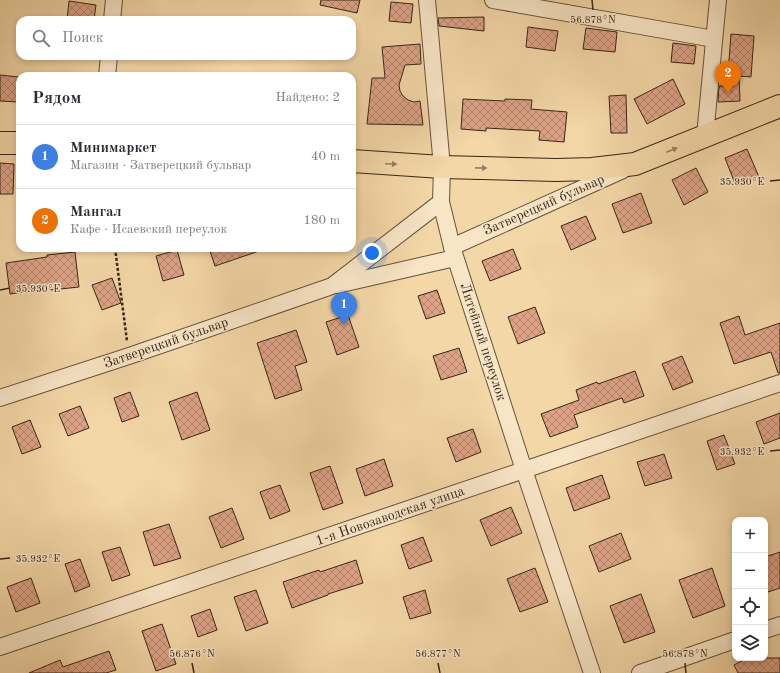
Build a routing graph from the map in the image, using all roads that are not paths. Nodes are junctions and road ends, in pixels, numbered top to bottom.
1 (114, 0) edge
2 (427, 0) edge
3 (493, 0) edge
4 (718, 0) edge
5 (112, 16) edge
6 (714, 39) junction
7 (109, 60) edge
8 (108, 72) edge
9 (780, 106) edge
10 (705, 136) junction
11 (0, 142) edge
12 (16, 143) edge
13 (356, 162) edge
14 (635, 164) junction
15 (442, 167) junction
16 (441, 202) junction
17 (454, 252) junction
18 (332, 286) junction
19 (780, 383) edge
20 (0, 398) edge
21 (524, 470) junction
22 (780, 625) edge
23 (768, 629) edge
24 (732, 641) edge
25 (0, 647) edge
26 (592, 673) edge
27 (640, 673) edge

1 - 5 street
2 - 15 street, Литейный переулок
3 - 6 street
4 - 6 street
6 - 10 street
7 - 8 street
9 - 10 main road, Затверецкий бульвар
14 -> 10 main road, Затверецкий бульвар
11 - 12 main road
13 -> 15 main road, Затверецкий бульвар
15 -> 14 main road, Затверецкий бульвар
14 - 17 street, Затверецкий бульвар
15 - 16 street, Литейный переулок
16 - 17 street, Литейный переулок
16 - 18 street, Затверецкий бульвар
17 - 18 street, Затверецкий бульвар
17 - 21 street, Литейный переулок
18 - 20 street, Затверецкий бульвар
19 - 21 street, 1-я Новозаводская улица
21 - 25 street, 1-я Новозаводская улица
21 - 26 street, Литейный переулок
22 - 23 street
24 - 27 street

